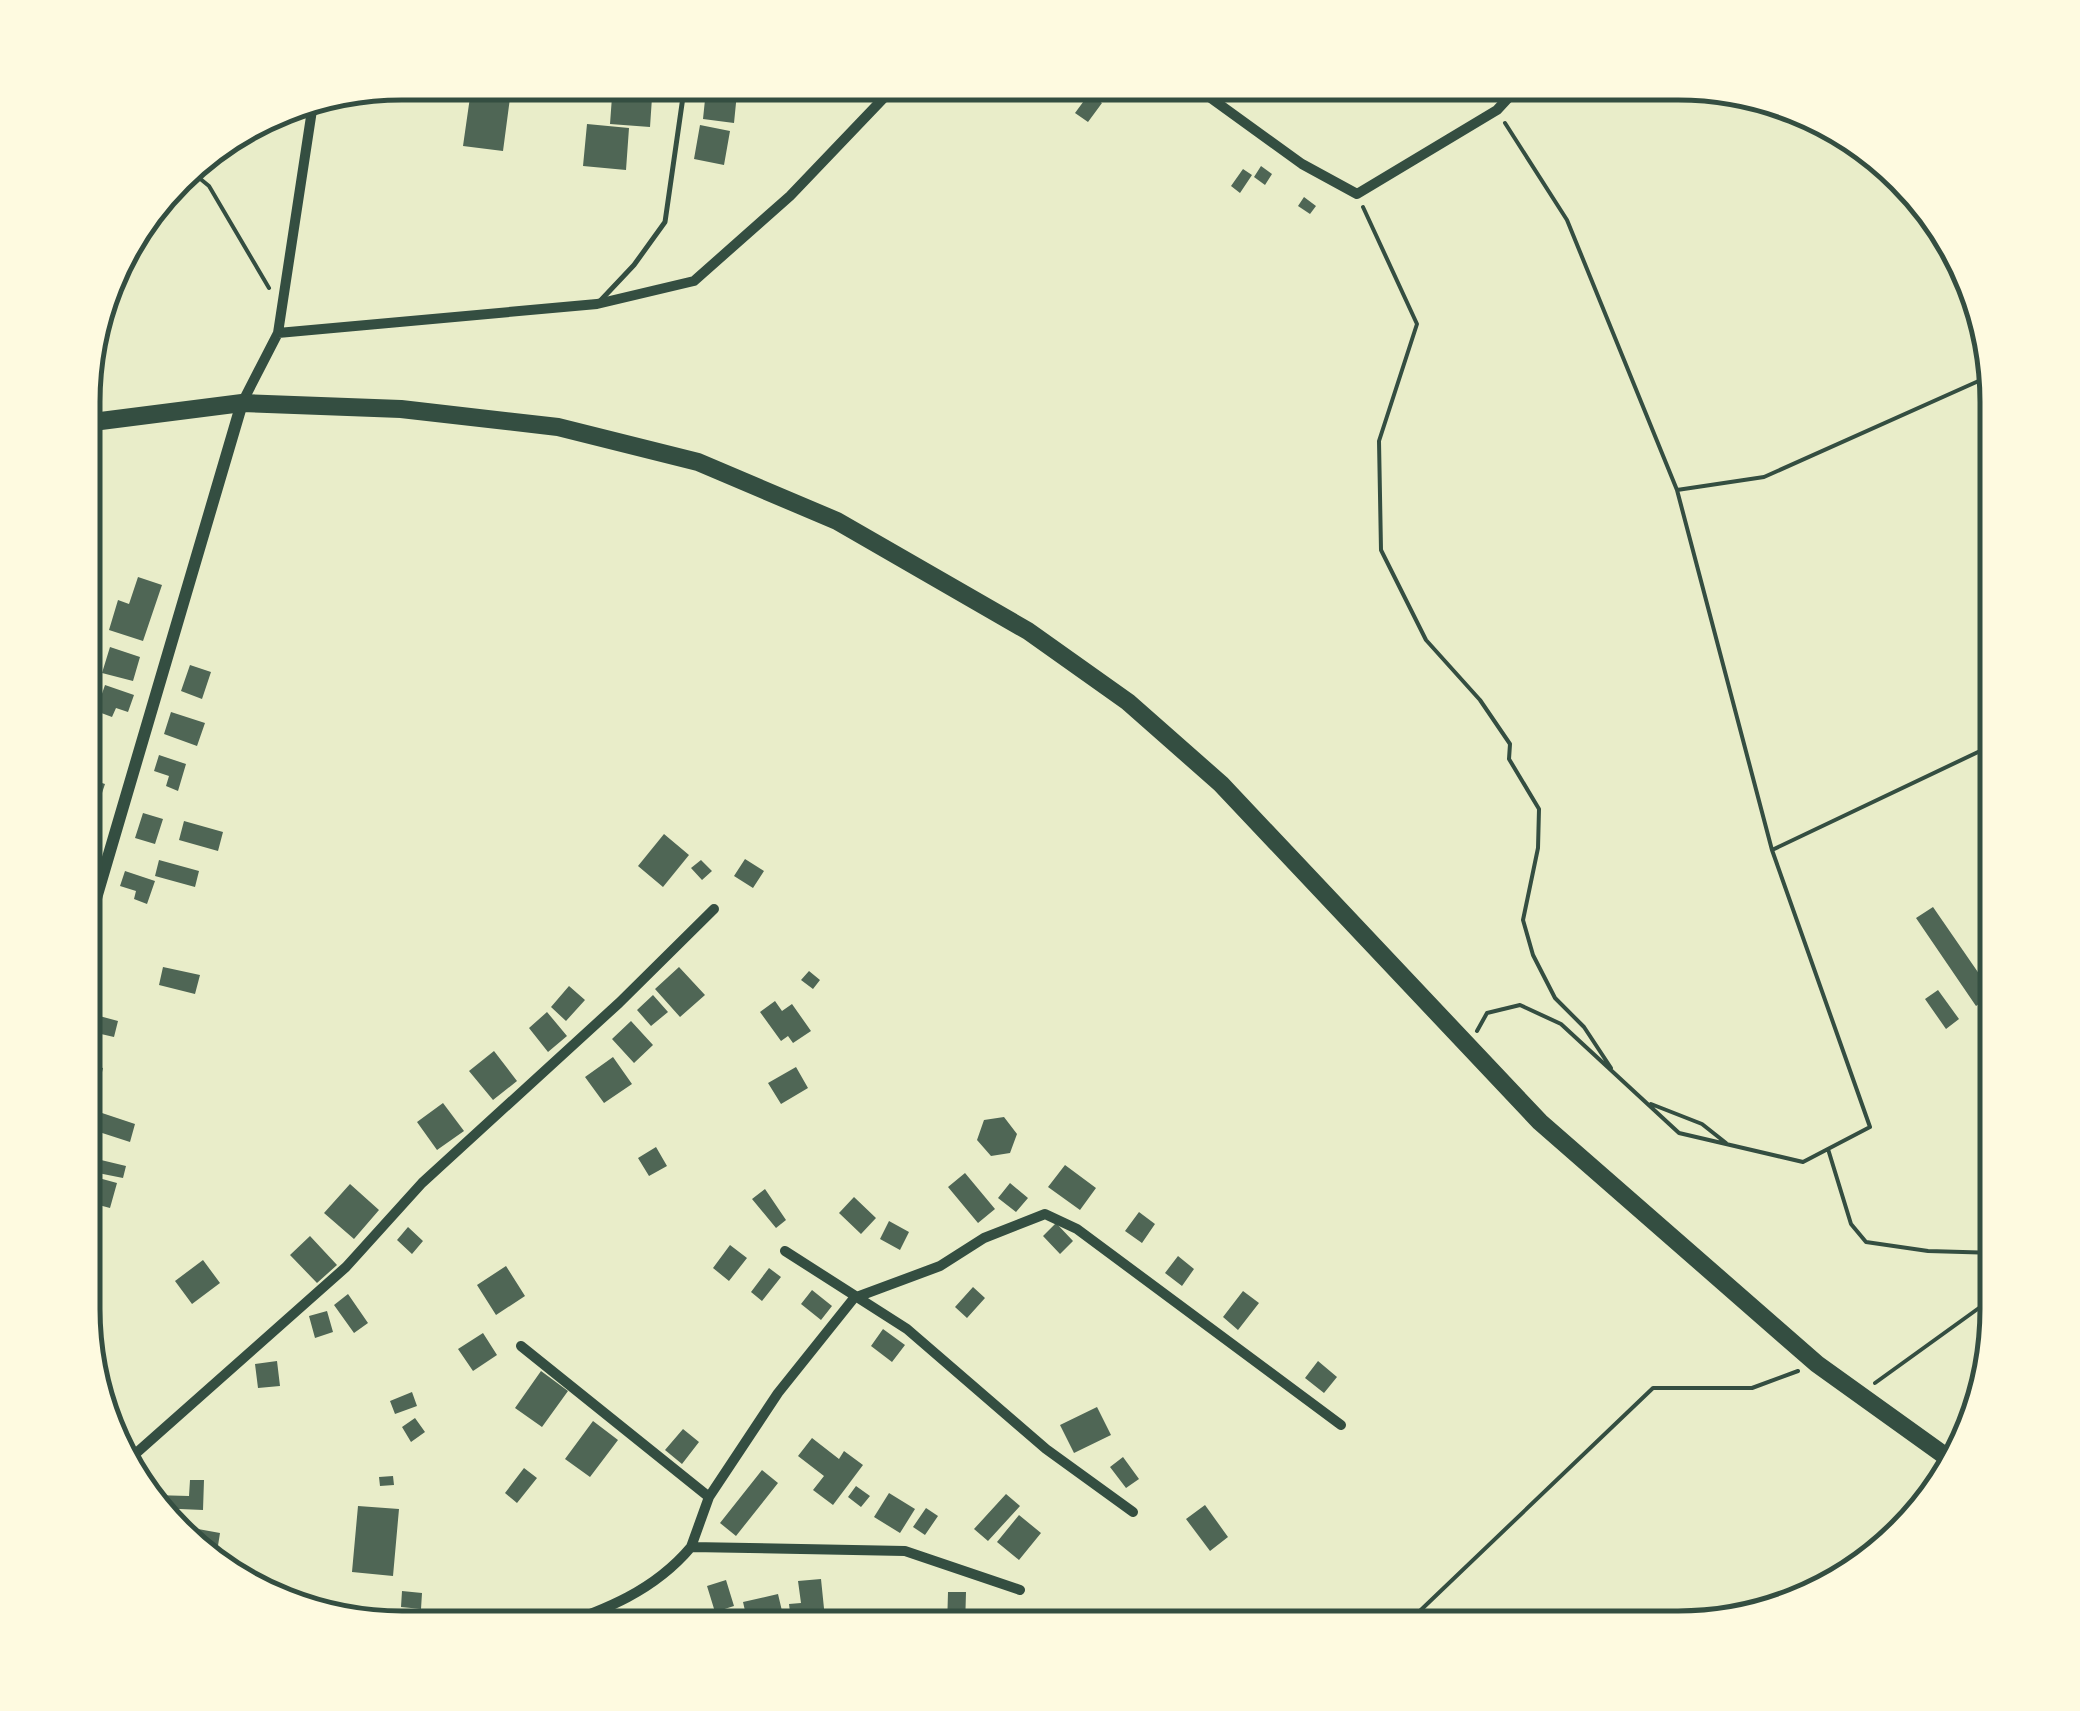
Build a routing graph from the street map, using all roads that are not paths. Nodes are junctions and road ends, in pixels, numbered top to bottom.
1 (682, 101) edge
2 (881, 101) edge
3 (1215, 101) edge
4 (1505, 101) edge
5 (311, 114) edge
6 (596, 304) junction
7 (278, 334) junction
8 (242, 403) junction
9 (100, 421) edge
10 (101, 883) edge
11 (714, 909) dead end
12 (786, 1251) dead end
13 (854, 1298) junction
14 (520, 1346) dead end
15 (1340, 1425) dead end
16 (137, 1453) edge
17 (1943, 1454) edge
18 (708, 1497) junction
19 (1133, 1512) dead end
20 (691, 1547) junction
21 (1020, 1590) dead end
22 (603, 1611) edge

1 - 6 lane
2 - 6 street
3 - 4 street
5 - 7 street
6 - 7 street
7 - 8 street
8 - 9 highway
8 - 10 street
8 - 17 highway
11 - 16 street
12 - 13 street
13 - 15 street
13 - 18 street
13 - 19 street
14 - 18 street
18 - 20 street
20 - 21 street
20 - 22 street

